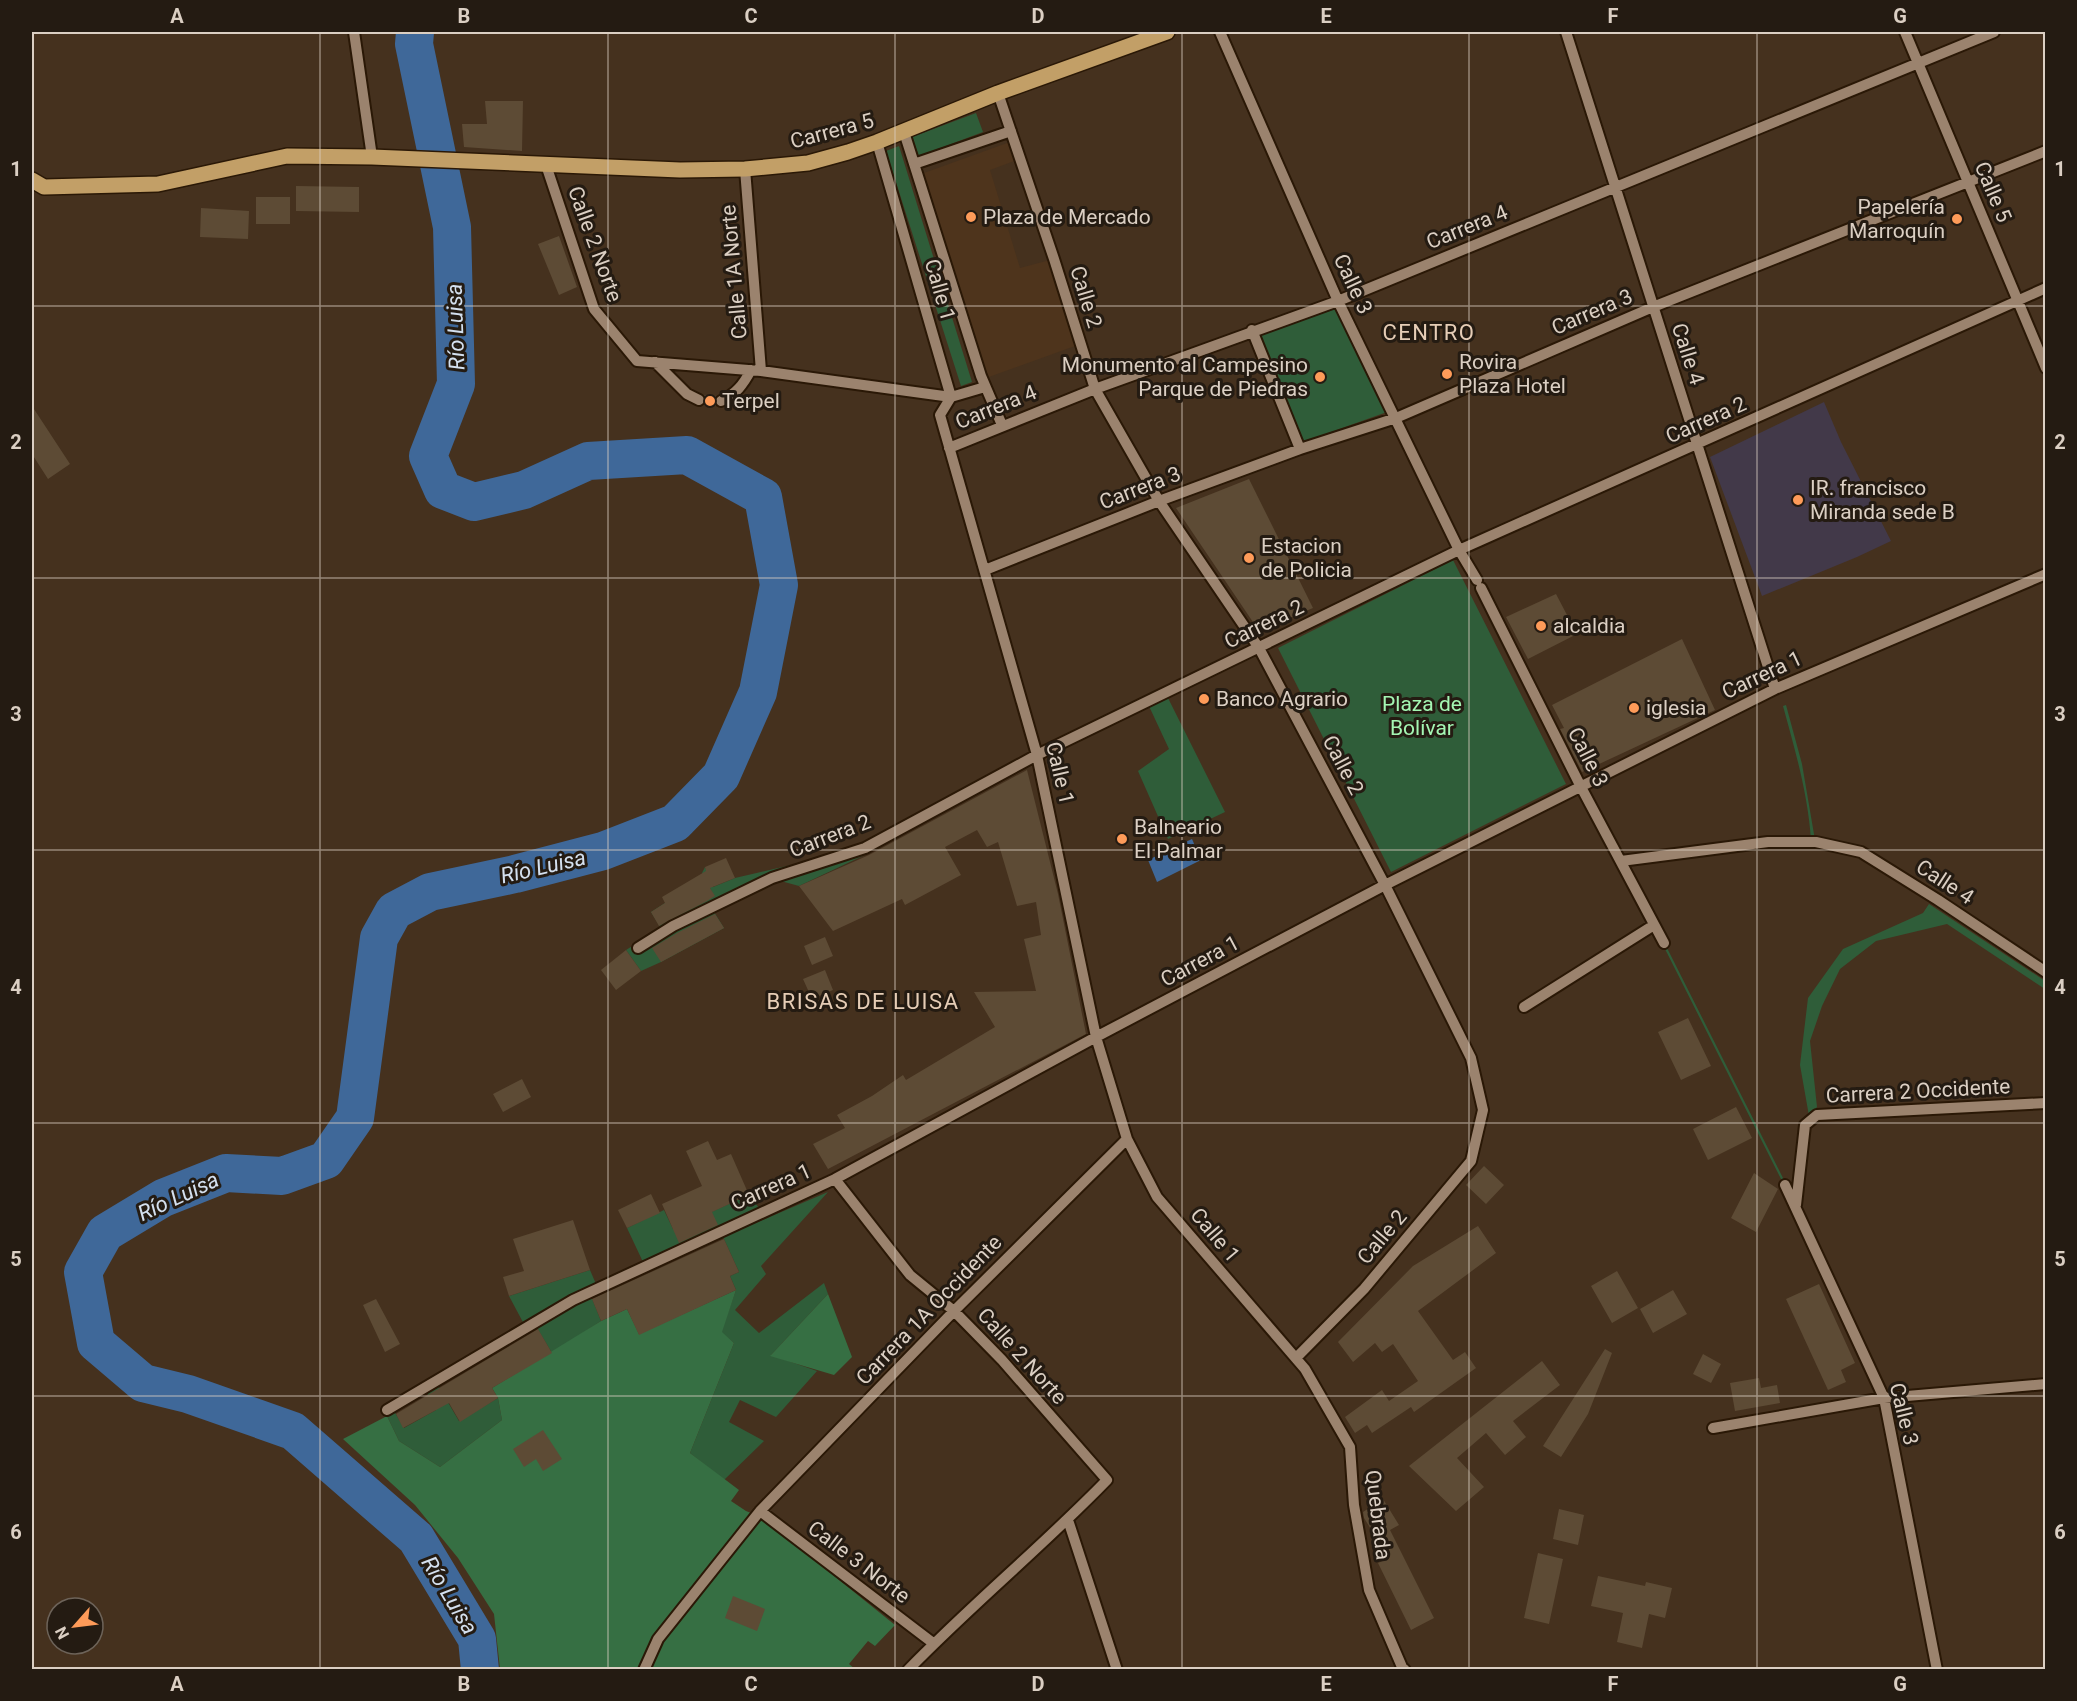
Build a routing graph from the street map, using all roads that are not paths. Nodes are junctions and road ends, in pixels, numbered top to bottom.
1 (354, 32) edge
2 (1167, 32) edge
3 (1220, 32) edge
4 (1566, 32) edge
5 (1905, 32) edge
6 (1994, 32) edge
7 (1918, 64) junction
8 (998, 93) junction
9 (1011, 131) junction
10 (904, 132) junction
11 (877, 142) junction
12 (2046, 151) edge
13 (376, 157) junction
14 (914, 164) junction
15 (546, 165) junction
16 (745, 169) junction
17 (32, 180) edge
18 (1967, 182) junction
19 (1615, 188) junction
20 (2046, 288) edge
21 (2017, 300) junction
22 (1338, 301) junction
23 (1653, 307) junction
24 (1252, 330) junction
25 (638, 361) joint
26 (655, 362) junction
27 (2046, 368) edge
28 (756, 371) junction
29 (985, 387) junction
30 (1095, 389) junction
31 (951, 397) junction
32 (699, 400) tunnel mouth
33 (721, 401) tunnel mouth
34 (1396, 418) junction
35 (1002, 425) junction
36 (1697, 446) junction
37 (950, 448) junction
38 (1300, 448) junction
39 (1159, 501) junction
40 (1459, 550) junction
41 (985, 570) junction
42 (2046, 574) edge
43 (1258, 648) junction
44 (1775, 689) junction
45 (1037, 755) junction
46 (1581, 787) junction
47 (1621, 861) junction
48 (1385, 885) junction
49 (1654, 925) junction
50 (1664, 943) dead end
51 (638, 948) dead end
52 (2046, 972) edge
53 (1524, 1007) dead end
54 (1096, 1037) junction
55 (2046, 1103) edge
56 (1127, 1139) junction
57 (836, 1179) junction
58 (1785, 1185) dead end
59 (1796, 1205) junction
60 (954, 1311) junction
61 (1296, 1358) junction
62 (1305, 1369) joint
63 (2046, 1384) edge
64 (1884, 1398) junction
65 (387, 1410) dead end
66 (1713, 1428) dead end
67 (760, 1511) junction
68 (1068, 1520) junction
69 (933, 1643) junction
70 (644, 1670) edge
71 (908, 1670) edge
72 (1117, 1670) edge
73 (1405, 1670) edge
74 (1937, 1670) edge

1 - 13 street
2 - 8 main road, Carrera 5
3 - 22 street, Calle 3
4 - 19 street, Calle 4
5 - 7 street, Calle 5
6 - 7 street, Carrera 4
7 - 18 street, Calle 5
7 - 19 street, Carrera 4
8 - 9 street, Calle 2
8 - 10 main road, Carrera 5
9 - 14 street
9 - 30 street, Calle 2
10 - 11 main road, Carrera 5
10 - 14 street, Calle 1
11 - 16 main road, Carrera 5
11 - 31 street, Calle 1
12 - 18 street, Carrera 3
13 - 15 main road, Carrera 5
13 - 17 main road, Carrera 5
14 - 29 street, Calle 1
15 - 16 main road, Carrera 5
15 - 25 street, Calle 2 Norte
16 - 28 street, Calle 1A Norte
18 - 21 street, Calle 5
18 - 23 street, Carrera 3
19 - 22 street, Carrera 4
19 - 23 street, Calle 4
20 - 21 street, Carrera 2
21 - 27 street, Calle 5
21 - 36 street, Carrera 2
22 - 24 street, Carrera 4
22 - 34 street, Calle 3
23 - 34 street, Carrera 3
23 - 36 street, Calle 4
24 - 30 street, Carrera 4
24 - 38 street
25 - 26 street, Carrera 4
26 - 28 street, Carrera 4
26 - 32 street
28 - 31 street, Carrera 4
28 - 33 street
29 - 31 street, Carrera 4
29 - 35 street, Calle 1
30 - 35 street, Carrera 4
30 - 39 street, Calle 2
31 - 37 street, Calle 1
34 - 38 street, Carrera 3
34 - 40 street, Calle 3
35 - 37 street, Carrera 4
36 - 40 street, Carrera 2
36 - 44 street, Calle 4
37 - 41 street, Calle 1
38 - 39 street, Carrera 3
39 - 41 street, Carrera 3
39 - 43 street, Calle 2
40 - 43 street, Carrera 2
40 - 46 street, Calle 3
41 - 45 street, Calle 1
42 - 44 street, Carrera 1
43 - 45 street, Carrera 2
43 - 48 street, Calle 2
44 - 46 street, Carrera 1
45 - 51 street, Carrera 2
45 - 54 street, Calle 1
46 - 47 street, Calle 3
46 - 48 street, Carrera 1
47 - 49 street, Calle 3
47 - 52 street, Calle 4
48 - 54 street, Carrera 1
48 - 61 street, Calle 2
49 - 50 street, Calle 3
49 - 53 street
54 - 56 street, Calle 1
54 - 57 street, Carrera 1
55 - 59 street, Carrera 2 Occidente
56 - 60 street, Carrera 1A Occidente
56 - 61 street, Calle 1
57 - 60 street, Calle 2 Norte
57 - 65 street, Carrera 1
58 - 59 street, Calle 3
59 - 64 street, Calle 3
60 - 67 street, Carrera 1A Occidente
60 - 68 street, Calle 2 Norte
61 - 62 street, Calle 1
62 - 73 street, Quebrada
63 - 64 street
64 - 66 street
64 - 74 street, Calle 3
67 - 69 street, Calle 3 Norte
67 - 70 street, Carrera 1A Occidente
68 - 69 street
68 - 72 street
69 - 71 street

